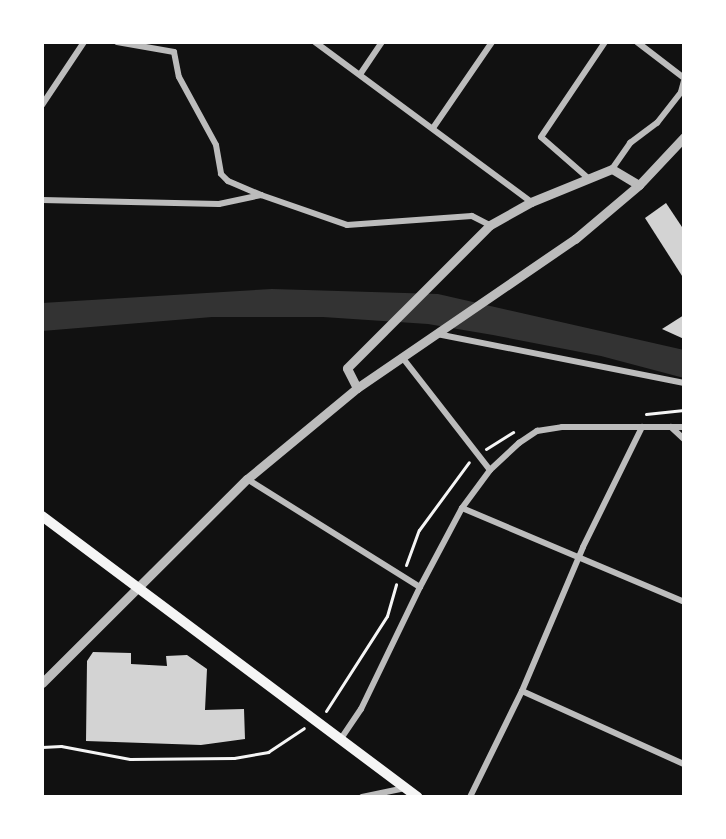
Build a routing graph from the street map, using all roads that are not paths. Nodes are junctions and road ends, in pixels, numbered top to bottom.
1 (84, 42) edge
2 (117, 42) edge
3 (315, 42) edge
4 (382, 42) edge
5 (492, 42) edge
6 (605, 42) edge
7 (637, 42) edge
8 (361, 73) junction
9 (684, 80) edge
10 (42, 105) edge
11 (433, 128) junction
12 (684, 137) edge
13 (612, 169) junction
14 (588, 178) junction
15 (639, 185) junction
16 (261, 195) junction
17 (42, 200) edge
18 (531, 202) junction
19 (490, 225) junction
20 (440, 332) junction
21 (402, 357) junction
22 (684, 383) edge
23 (357, 388) junction
24 (642, 427) junction
25 (671, 427) junction
26 (684, 427) edge
27 (684, 439) edge
28 (490, 470) junction
29 (247, 479) junction
30 (462, 508) junction
31 (42, 516) edge
32 (581, 556) junction
33 (420, 587) junction
34 (138, 588) junction
35 (684, 602) edge
36 (42, 683) edge
37 (522, 692) junction
38 (340, 740) junction
39 (684, 764) edge
40 (405, 788) junction
41 (362, 797) edge
42 (418, 797) edge
43 (470, 797) edge

1 - 10 street
2 - 16 street
3 - 8 street
4 - 8 street
5 - 11 street
6 - 14 street
7 - 9 street
8 - 11 street
9 - 13 street
11 - 18 street
12 - 15 street
13 - 14 street
13 - 15 street
14 - 18 street
15 - 20 street
16 - 17 street
16 - 19 street
18 - 19 street
19 - 23 street
20 - 21 street
20 - 22 street
21 - 23 street
21 - 28 street
23 - 29 street
24 - 25 street
24 - 28 street
24 - 32 street
25 - 26 street
25 - 27 street
28 - 30 street
29 - 33 street
29 - 34 street
30 - 32 street
30 - 33 street
31 - 34 main road
32 - 35 street
32 - 37 street
33 - 38 street
34 - 36 street
34 - 38 main road
37 - 39 street
37 - 43 street
38 - 40 main road
40 - 41 street
40 - 42 main road

